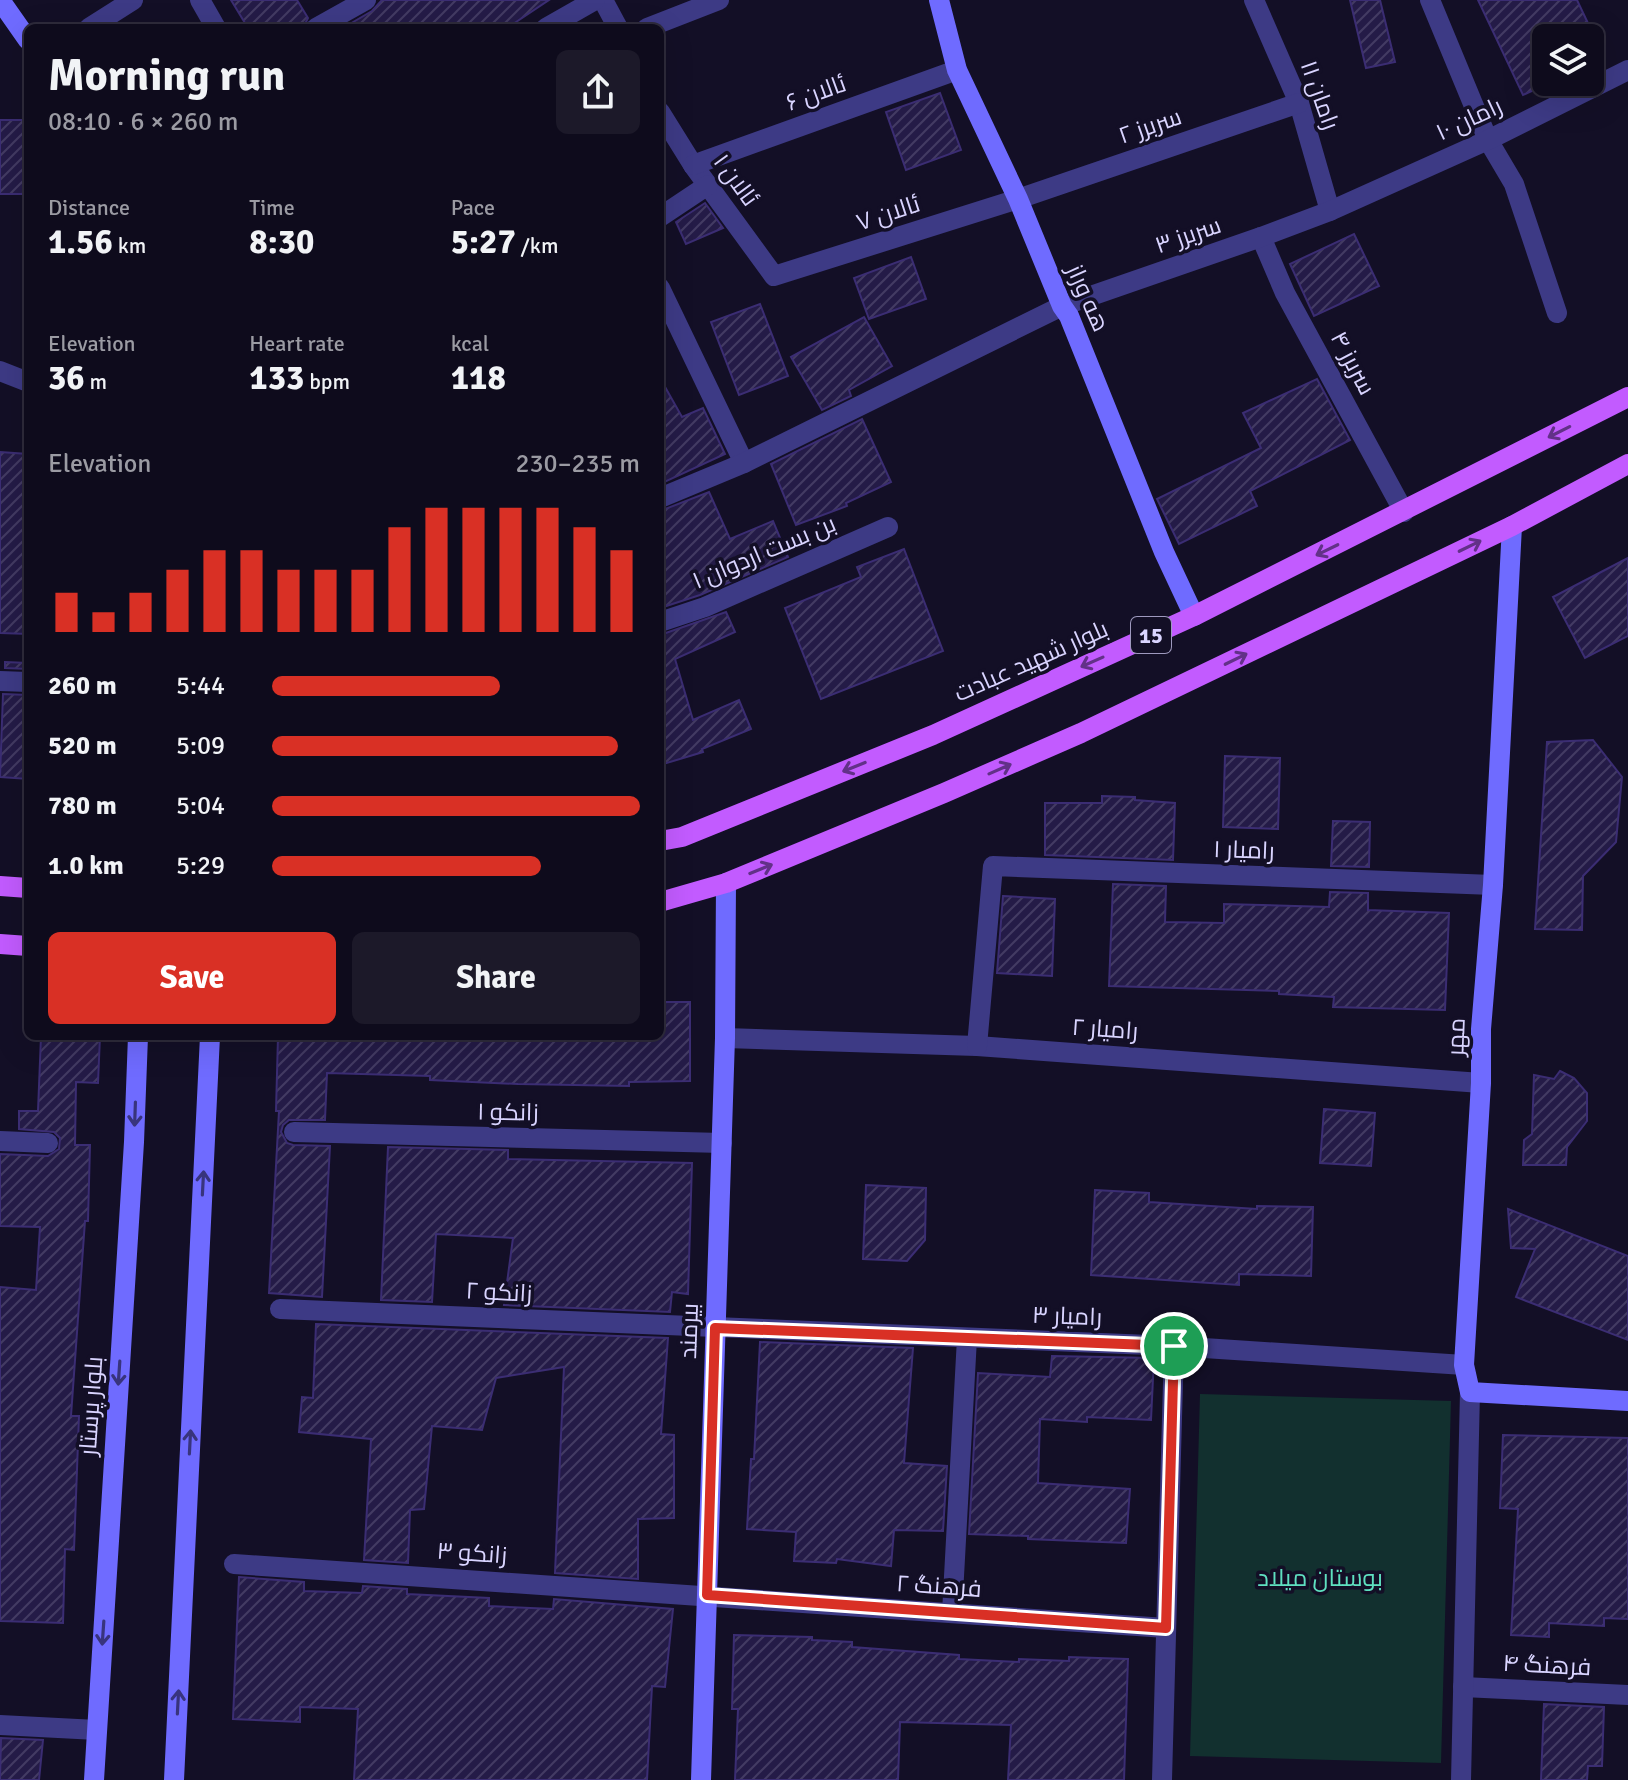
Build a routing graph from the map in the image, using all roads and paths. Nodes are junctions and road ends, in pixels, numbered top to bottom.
1 (0, 0) edge
2 (133, 0) edge
3 (200, 0) edge
4 (366, 0) edge
5 (595, 0) edge
6 (603, 0) edge
7 (719, 0) edge
8 (939, 0) edge
9 (1254, 0) edge
10 (1430, 0) edge
11 (95, 24) edge
12 (214, 24) edge
13 (323, 24) edge
14 (553, 24) edge
15 (616, 24) edge
16 (657, 24) edge
17 (24, 34) edge
18 (957, 70) junction
19 (1628, 70) edge
20 (1299, 103) junction
21 (664, 118) edge
22 (1488, 140) junction
23 (693, 165) junction
24 (708, 185) junction
25 (1018, 199) junction
26 (1330, 211) junction
27 (664, 214) edge
28 (1261, 237) junction
29 (774, 276) joint
30 (664, 300) edge
31 (1062, 306) junction
32 (1557, 313) dead end
33 (0, 371) edge
34 (24, 380) edge
35 (1628, 397) edge
36 (744, 463) junction
37 (1628, 464) edge
38 (664, 496) edge
39 (1404, 512) junction
40 (1512, 526) junction
41 (888, 527) dead end
42 (1194, 616) junction
43 (664, 621) edge
44 (0, 681) edge
45 (24, 682) edge
46 (664, 840) edge
47 (726, 883) junction
48 (1493, 885) junction
49 (0, 886) edge
50 (24, 888) edge
51 (664, 901) edge
52 (0, 944) edge
53 (24, 946) edge
54 (725, 1038) junction
55 (138, 1040) edge
56 (210, 1040) edge
57 (977, 1046) junction
58 (1481, 1083) junction
59 (294, 1132) dead end
60 (0, 1141) edge
61 (48, 1143) dead end
62 (722, 1143) junction
63 (280, 1309) dead end
64 (715, 1328) junction
65 (967, 1338) junction
66 (1174, 1346) junction
67 (1464, 1365) junction
68 (1470, 1392) junction
69 (1628, 1401) edge
70 (234, 1564) dead end
71 (707, 1595) junction
72 (952, 1613) junction
73 (1166, 1628) junction
74 (1463, 1687) junction
75 (1628, 1695) edge
76 (0, 1725) edge
77 (97, 1730) junction
78 (94, 1780) edge
79 (174, 1780) edge
80 (701, 1780) edge
81 (1162, 1780) edge
82 (1461, 1780) edge

1 - 17 street
2 - 11 street
3 - 12 street
4 - 13 street
5 - 14 street
6 - 15 street
7 - 16 street
8 - 18 street, هه وراز
9 - 20 street, رامان ۱۱
10 - 22 street
18 - 23 street, ئالان ۶
18 - 25 street, هه وراز
19 - 22 street, رامان ۱۰
20 - 25 street, سربرز ۲
20 - 26 street, رامان ۱۱
21 - 23 street, ئالان ۱
22 - 26 street, رامان ۱۰
22 - 32 street
23 - 24 street, ئالان ۱
24 - 27 street
24 - 29 street, ئالان ۱
25 - 29 street, ئالان ۷
25 - 31 street, هه وراز
26 - 28 street, سربرز ۳
28 - 31 street, سربرز ۳
28 - 39 street, سربرز ۴
30 - 36 street
31 - 36 street, سربرز ۳
31 - 42 street, هه وراز
33 - 34 street
35 -> 39 main road, بلوار شهید عبادت / 15
36 - 38 street, سربرز ۳
37 - 40 main road, 15
39 -> 42 main road, بلوار شهید عبادت / 15
47 -> 40 main road, 15
40 - 48 street, مهر
41 - 43 street, بن بست اردوان ۱
42 -> 46 main road, بلوار شهید عبادت / 15
44 - 45 street
47 - 51 main road, 15
47 - 54 street, بیرمند
48 - 57 street, رامیار ۱
48 - 58 street, مهر
49 - 50 main road
52 - 53 main road
54 - 57 street, رامیار ۲
54 - 62 street, بیرمند
55 -> 77 street, بلوار پرستار
79 -> 56 street
57 - 58 street, رامیار ۲
58 - 67 street, مهر
59 - 62 street, زانکو ۱
60 - 61 street
62 - 64 street, بیرمند
63 - 64 street, زانکو ۲
64 - 65 street, رامیار ۳
64 - 71 street, بیرمند
65 - 66 street, رامیار ۳
65 - 72 street
66 - 67 street, رامیار ۳
66 - 73 street
67 - 68 street, مهر
68 - 69 street
68 - 74 street
70 - 71 street, زانکو ۳
71 - 72 street, فرهنگ ۲
71 - 80 street, بیرمند
72 - 73 street, فرهنگ ۲
73 - 81 street
74 - 75 street, فرهنگ ۴
74 - 82 street
76 - 77 street
77 - 78 street, بلوار پرستار

